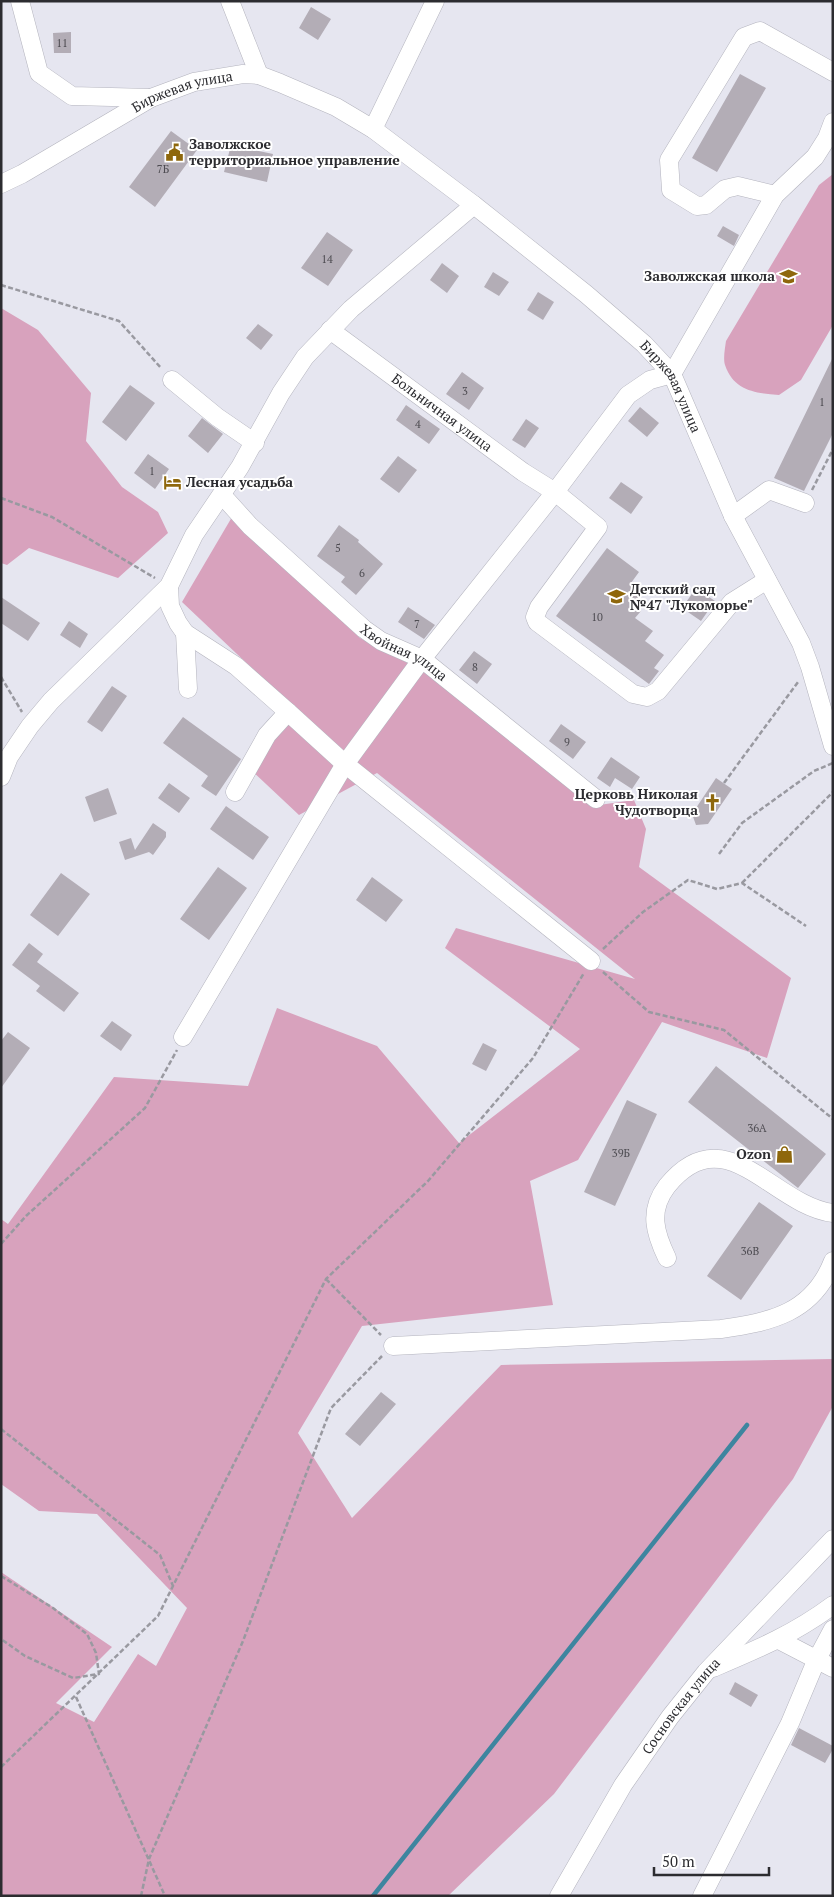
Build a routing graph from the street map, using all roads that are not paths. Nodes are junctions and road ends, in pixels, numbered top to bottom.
1 (20, 1) edge
2 (230, 1) edge
3 (435, 1) edge
4 (833, 72) edge
5 (259, 76) junction
6 (151, 98) junction
7 (833, 122) edge
8 (373, 129) junction
9 (1, 184) edge
10 (775, 195) junction
11 (474, 205) junction
12 (330, 330) junction
13 (672, 374) junction
14 (172, 380) road end
15 (255, 443) junction
16 (555, 492) junction
17 (222, 495) junction
18 (805, 503) road end
19 (733, 516) junction
20 (767, 580) junction
21 (169, 586) junction
22 (185, 633) junction
23 (422, 659) junction
24 (188, 689) dead end
25 (288, 712) junction
26 (833, 746) edge
27 (345, 764) junction
28 (1, 777) edge
29 (235, 792) dead end
30 (596, 799) dead end
31 (591, 961) road end
32 (183, 1038) road end
33 (833, 1213) edge
34 (667, 1258) dead end
35 (833, 1261) edge
36 (392, 1346) road end
37 (833, 1539) edge
38 (833, 1605) edge
39 (833, 1630) edge
40 (779, 1640) junction
41 (816, 1660) junction
42 (833, 1668) edge
43 (706, 1672) junction
44 (560, 1896) edge
45 (702, 1896) edge

1 - 6 street
2 - 5 street
3 - 8 street
4 - 10 street
5 - 6 street, Биржевая улица
5 - 8 street, Биржевая улица
6 - 9 street, Биржевая улица
7 - 10 street
8 - 11 street, Биржевая улица
10 - 13 street
11 - 12 street
11 - 13 street, Биржевая улица
12 - 15 street
12 - 16 street, Больничная улица
13 - 16 street
13 - 19 street, Биржевая улица
14 - 15 street
15 - 17 street
16 - 20 street, Больничная улица
16 - 23 street
17 - 21 street
17 - 23 street, Хвойная улица
18 - 19 street
19 - 20 street, Биржевая улица
20 - 26 street, Биржевая улица
21 - 22 street
21 - 28 street
22 - 24 street
22 - 25 street
23 - 27 street
23 - 30 street, Хвойная улица
25 - 27 street
25 - 29 street
27 - 31 street
27 - 32 street
33 - 34 street
35 - 36 street
37 - 43 street, Сосновская улица
38 - 40 street
39 - 41 street
40 - 41 street
40 - 43 street
41 - 42 street
41 - 45 street
43 - 44 street, Сосновская улица

